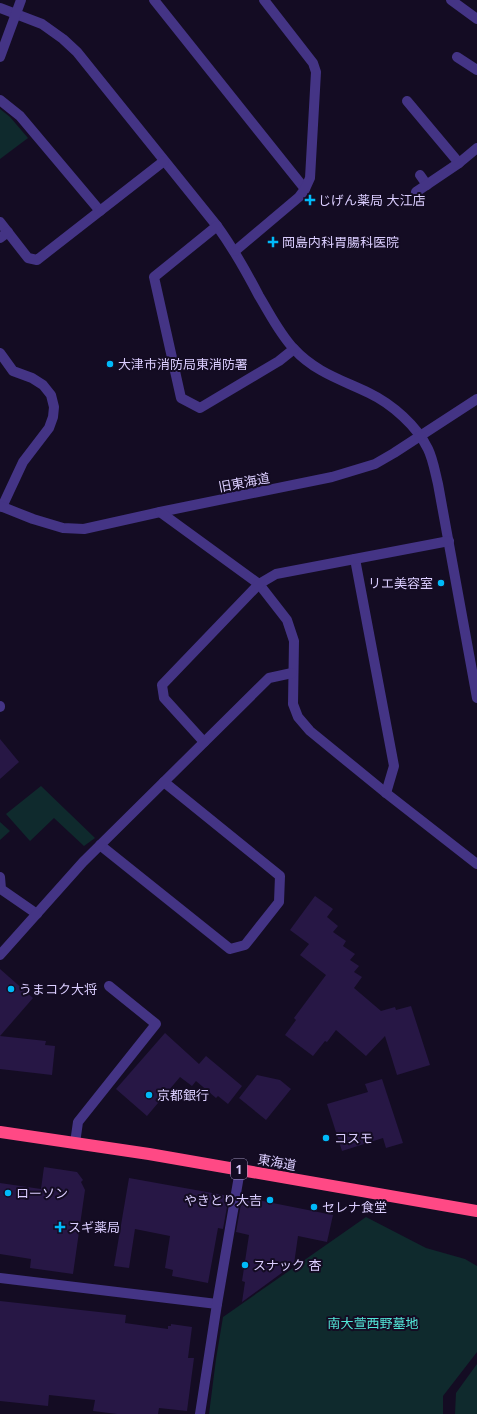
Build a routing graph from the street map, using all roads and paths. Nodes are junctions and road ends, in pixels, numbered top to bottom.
1 (21, 0) edge
2 (154, 0) edge
3 (264, 0) edge
4 (451, 0) edge
5 (0, 8) edge
6 (15, 13) junction
7 (477, 19) edge
8 (0, 57) edge
9 (457, 57) dead end
10 (477, 70) edge
11 (0, 100) edge
12 (407, 101) dead end
13 (477, 148) edge
14 (164, 160) junction
15 (459, 163) junction
16 (420, 175) dead end
17 (428, 185) junction
18 (305, 189) junction
19 (416, 192) dead end
20 (100, 211) junction
21 (0, 222) edge
22 (217, 226) junction
23 (4, 235) edge
24 (235, 251) junction
25 (294, 349) junction
26 (0, 353) edge
27 (477, 399) edge
28 (420, 436) junction
29 (1, 507) edge
30 (160, 512) junction
31 (449, 541) junction
32 (355, 559) junction
33 (260, 584) junction
34 (292, 673) junction
35 (477, 698) edge
36 (204, 742) junction
37 (164, 782) junction
38 (386, 793) junction
39 (100, 845) junction
40 (477, 864) edge
41 (0, 877) edge
42 (37, 914) junction
43 (0, 955) edge
44 (109, 986) dead end
45 (0, 1132) edge
46 (75, 1143) junction
47 (240, 1170) junction
48 (477, 1211) edge
49 (0, 1278) edge
50 (217, 1304) junction
51 (200, 1414) edge

1 - 6 street
2 - 18 street
3 - 18 street
4 - 7 street
5 - 6 street
6 - 8 street
6 - 14 street
9 - 10 street
11 - 20 street
12 - 15 street
13 - 15 street
14 - 20 street
14 - 22 street
15 - 17 street
16 - 17 street
17 - 19 street
18 - 24 street
20 - 23 street
21 - 23 street
22 - 24 street
22 - 25 street
24 - 25 street
25 - 28 street
26 - 29 street
27 - 28 street, 旧東海道
28 - 30 street, 旧東海道
28 - 31 street
29 - 30 street, 旧東海道
30 - 33 street
31 - 32 street
31 - 35 street
32 - 33 street
32 - 38 street
33 - 34 street
33 - 36 street
34 - 36 street
34 - 38 street
36 - 37 street
37 - 39 street
37 - 39 street
38 - 40 street
39 - 42 street
41 - 42 street
42 - 43 street
44 - 46 street
45 - 46 highway, 東海道 / 1
46 - 47 highway, 東海道 / 1
47 - 48 highway, 東海道 / 1
47 - 50 street
49 - 50 street
50 - 51 street

